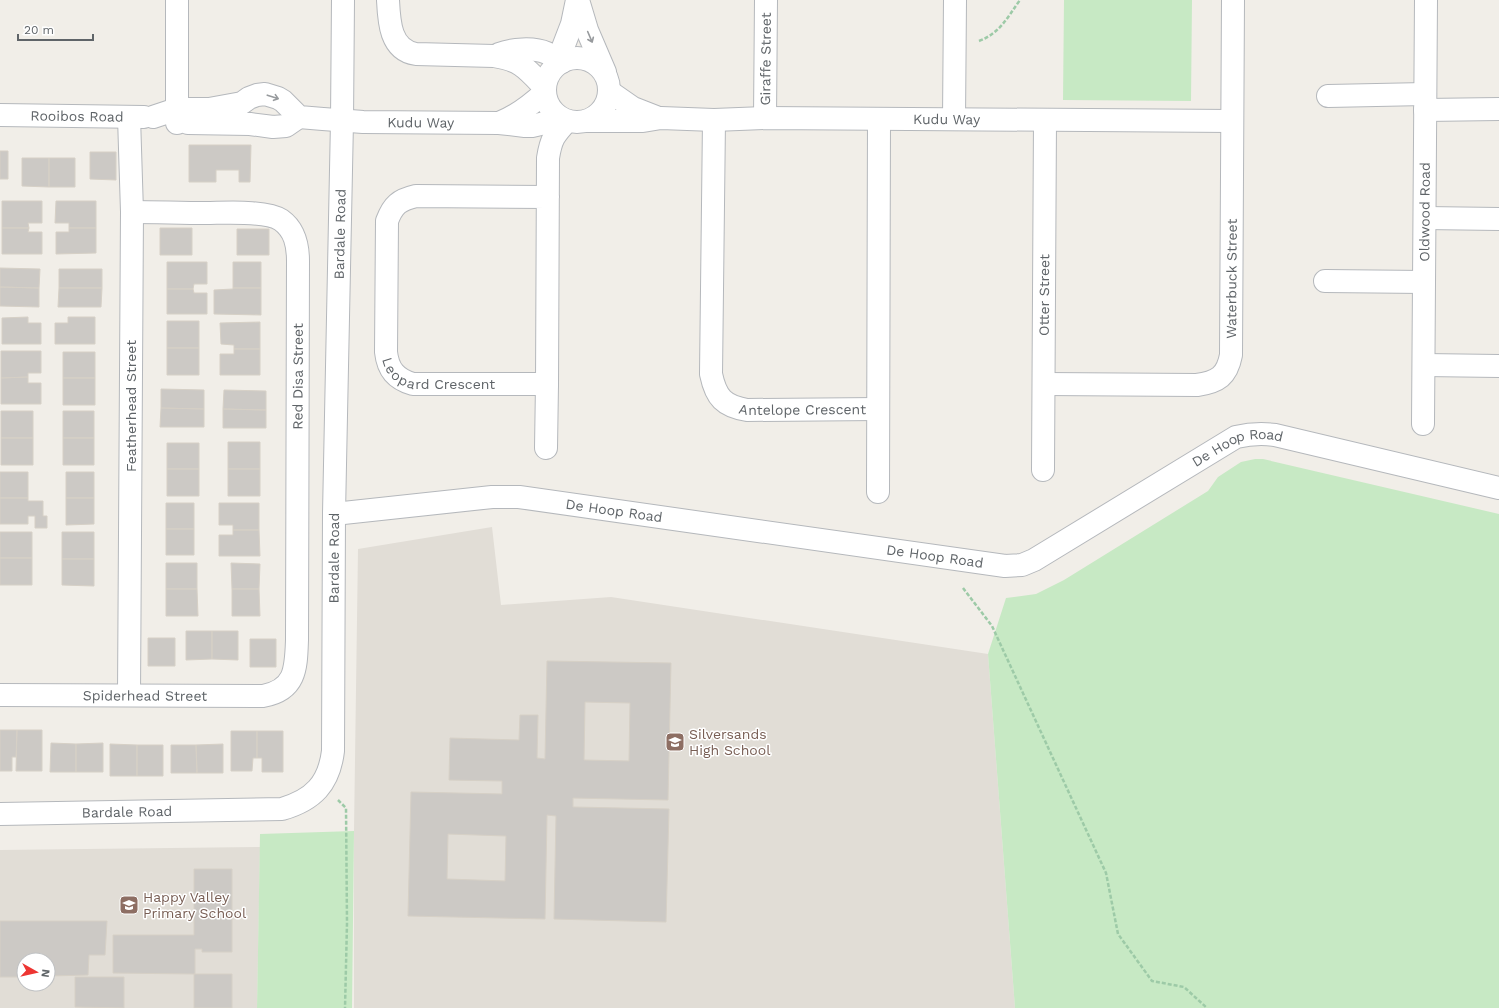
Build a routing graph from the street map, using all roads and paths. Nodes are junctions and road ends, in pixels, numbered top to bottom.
1 (178, 0) edge
2 (343, 0) edge
3 (388, 0) edge
4 (578, 0) edge
5 (766, 0) edge
6 (955, 0) edge
7 (1020, 0) edge
8 (1233, 0) edge
9 (1426, 0) edge
10 (954, 50) junction
11 (494, 56) junction
12 (561, 62) junction
13 (608, 83) junction
14 (545, 90) junction
15 (1328, 96) dead end
16 (1425, 102) junction
17 (242, 103) junction
18 (1499, 109) edge
19 (0, 115) edge
20 (177, 116) junction
21 (128, 117) junction
22 (299, 117) junction
23 (661, 118) junction
24 (765, 118) junction
25 (879, 119) junction
26 (954, 119) junction
27 (573, 120) junction
28 (714, 120) junction
29 (1045, 120) junction
30 (342, 121) junction
31 (1232, 121) junction
32 (499, 123) junction
33 (250, 124) junction
34 (525, 126) junction
35 (549, 152) junction
36 (548, 197) junction
37 (132, 212) junction
38 (1425, 218) junction
39 (1499, 219) edge
40 (1326, 281) dead end
41 (1424, 282) junction
42 (1424, 365) junction
43 (1499, 366) edge
44 (547, 384) junction
45 (1044, 384) junction
46 (878, 409) junction
47 (1423, 424) dead end
48 (546, 448) dead end
49 (1043, 470) dead end
50 (1499, 488) edge
51 (878, 492) dead end
52 (334, 514) junction
53 (963, 588) dead end
54 (287, 685) joint
55 (0, 695) edge
56 (130, 695) junction
57 (334, 797) dead end
58 (0, 814) edge
59 (346, 1008) edge
60 (1207, 1008) edge

1 - 20 street
2 - 30 street, Bardale Road
3 - 11 street
4 - 12 street
4 -> 13 street
5 - 24 street, Giraffe Street
6 - 10 street
7 - 10 path
8 - 31 street, Waterbuck Street
9 - 16 street, Oldwood Road
10 - 26 street
11 - 12 street
11 - 14 street
12 - 13 street
12 - 14 street
13 - 23 street, Kudu Way
13 - 27 street
14 - 27 street
14 - 32 street, Kudu Way
15 - 16 street
16 - 18 street
16 - 38 street, Oldwood Road
17 - 20 street, Rooibos Road
17 -> 22 street, Rooibos Road
17 - 33 street
19 - 21 street, Rooibos Road
20 - 21 street, Rooibos Road
20 - 33 street, Rooibos Road
21 - 37 street, Featherhead Street
22 - 30 street
22 - 33 street, Rooibos Road
23 - 27 street, Kudu Way
23 - 28 street, Kudu Way
24 - 25 street, Kudu Way
24 - 28 street, Kudu Way
25 - 26 street, Kudu Way
25 - 46 street, Antelope Crescent
26 - 29 street, Kudu Way
27 - 34 street, Kudu Way
27 - 35 street
28 - 46 street, Antelope Crescent
29 - 31 street, Kudu Way
29 - 45 street, Otter Street
30 - 32 street, Kudu Way
30 - 52 street, Bardale Road
31 - 45 street, Waterbuck Street
32 - 34 street, Kudu Way
34 - 35 street
35 - 36 street
36 - 44 street
36 - 44 street, Leopard Crescent
37 - 54 street, Red Disa Street
37 - 56 street, Featherhead Street
38 - 39 street
38 - 41 street, Oldwood Road
40 - 41 street
41 - 42 street, Oldwood Road
42 - 43 street
42 - 47 street, Oldwood Road
44 - 48 street
45 - 49 street, Otter Street
46 - 51 street
50 - 52 street, De Hoop Road
52 - 58 street, Bardale Road
53 - 60 path
54 - 56 street, Spiderhead Street
55 - 56 street, Spiderhead Street
57 - 59 path

